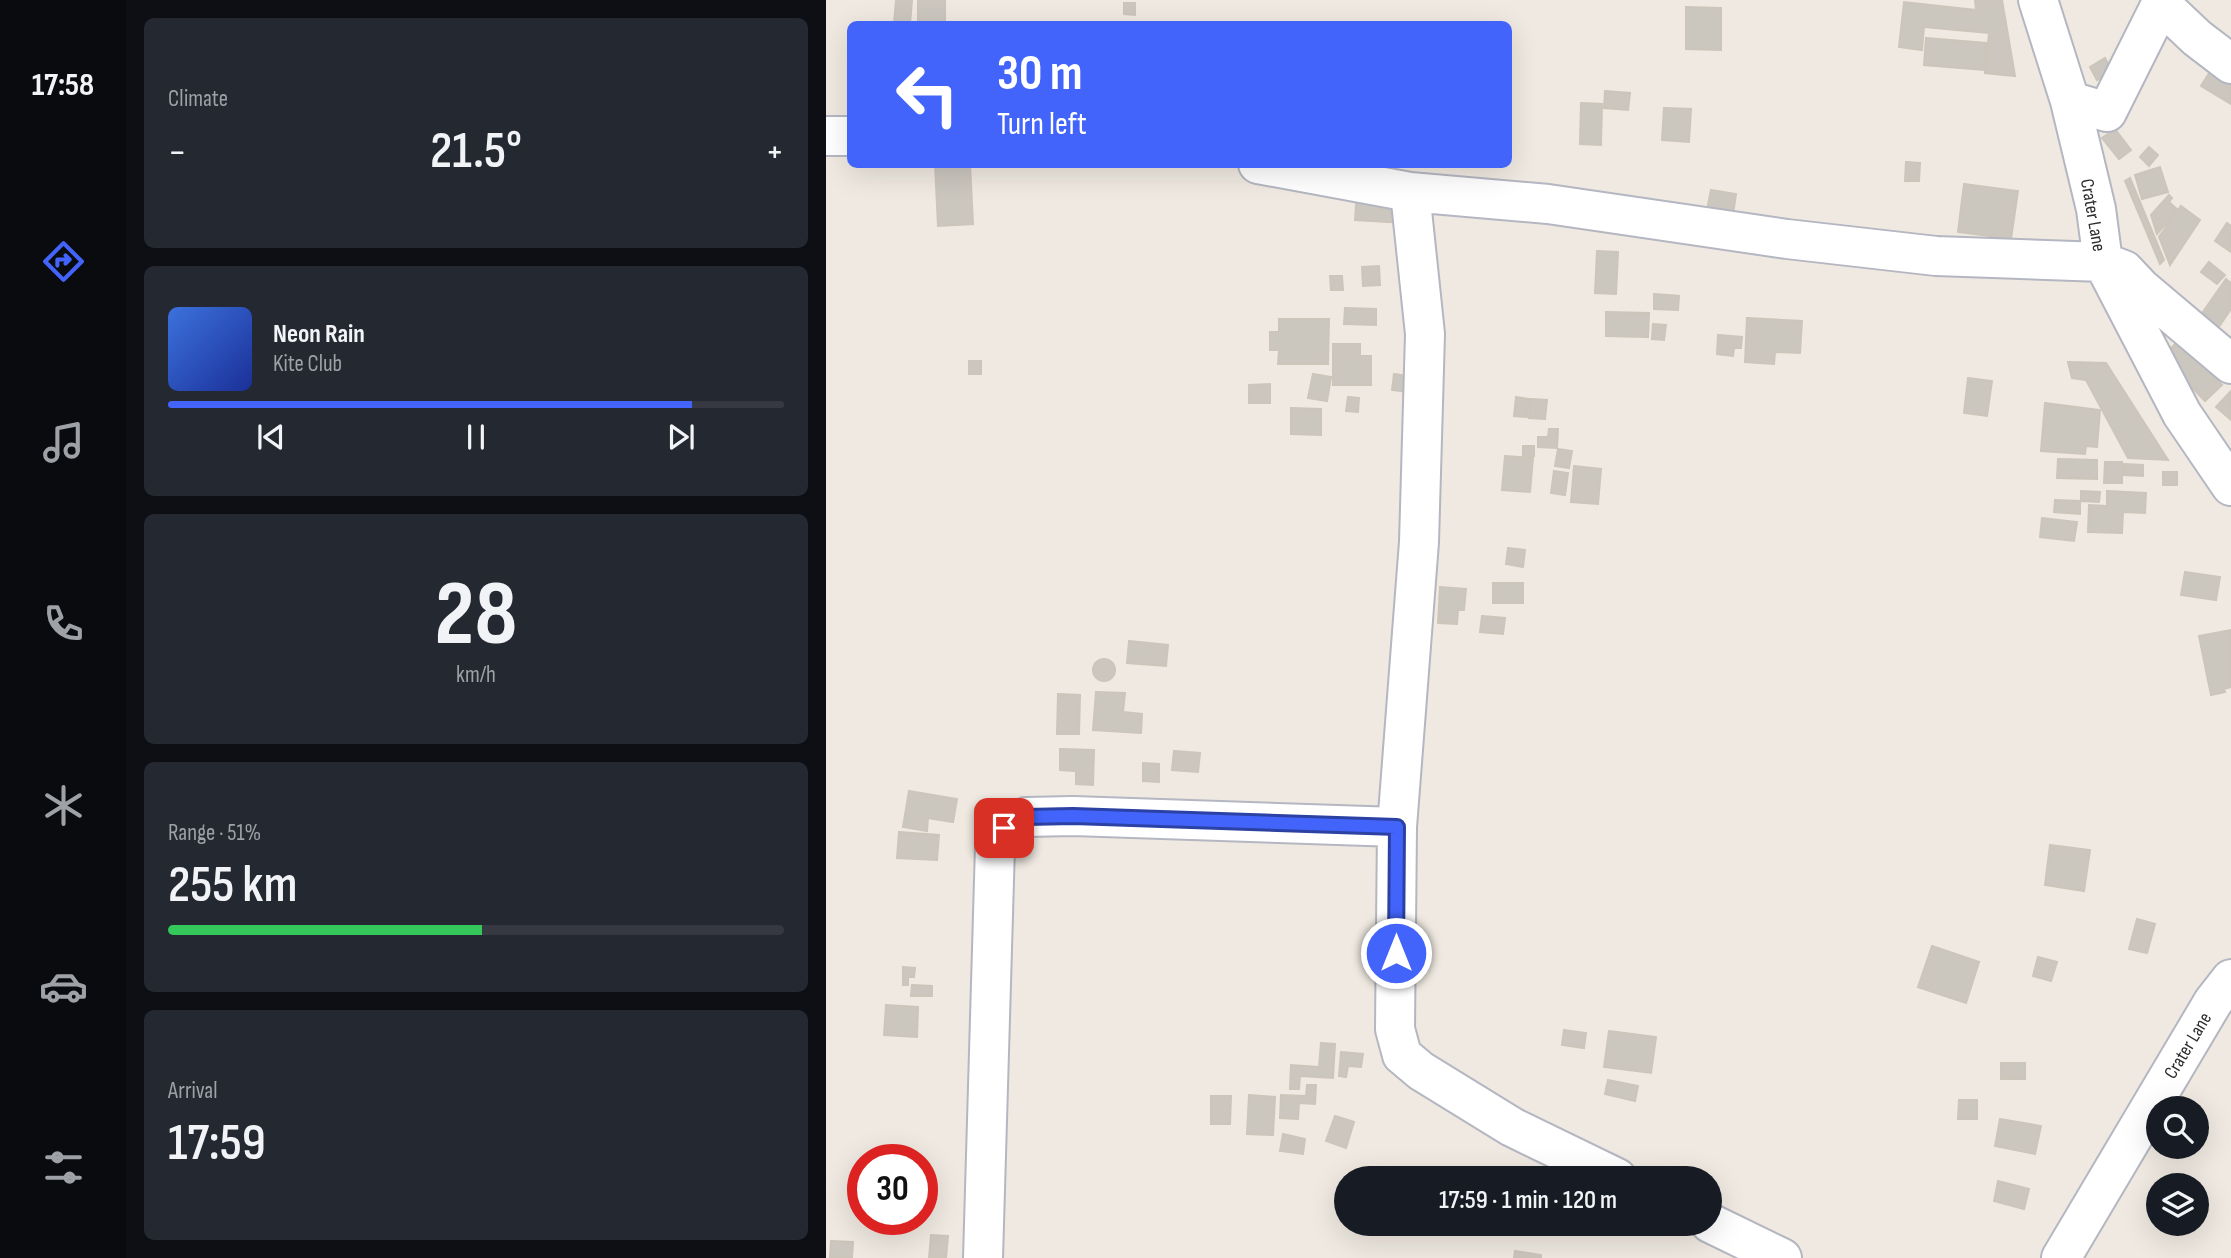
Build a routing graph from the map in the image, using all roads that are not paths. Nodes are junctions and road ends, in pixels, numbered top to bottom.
1 (2038, 0) edge
2 (2162, 2) edge
3 (2231, 64) edge
4 (2070, 101) junction
5 (826, 136) edge
6 (847, 136) edge
7 (1281, 168) edge
8 (1410, 191) junction
9 (2102, 262) junction
10 (2231, 364) edge
11 (2231, 485) edge
12 (1397, 827) junction
13 (2231, 979) edge
14 (1592, 1166) edge
15 (1722, 1229) edge
16 (983, 1258) edge
17 (1782, 1258) edge
18 (2061, 1258) edge

1 - 4 street, Crater Lane
2 - 3 street
2 - 4 street
4 - 9 street, Crater Lane
5 - 6 street
7 - 8 street
8 - 9 street
8 - 12 street
9 - 10 street
9 - 11 street, Crater Lane
12 - 14 street
12 - 16 street
13 - 18 street, Crater Lane
15 - 17 street

